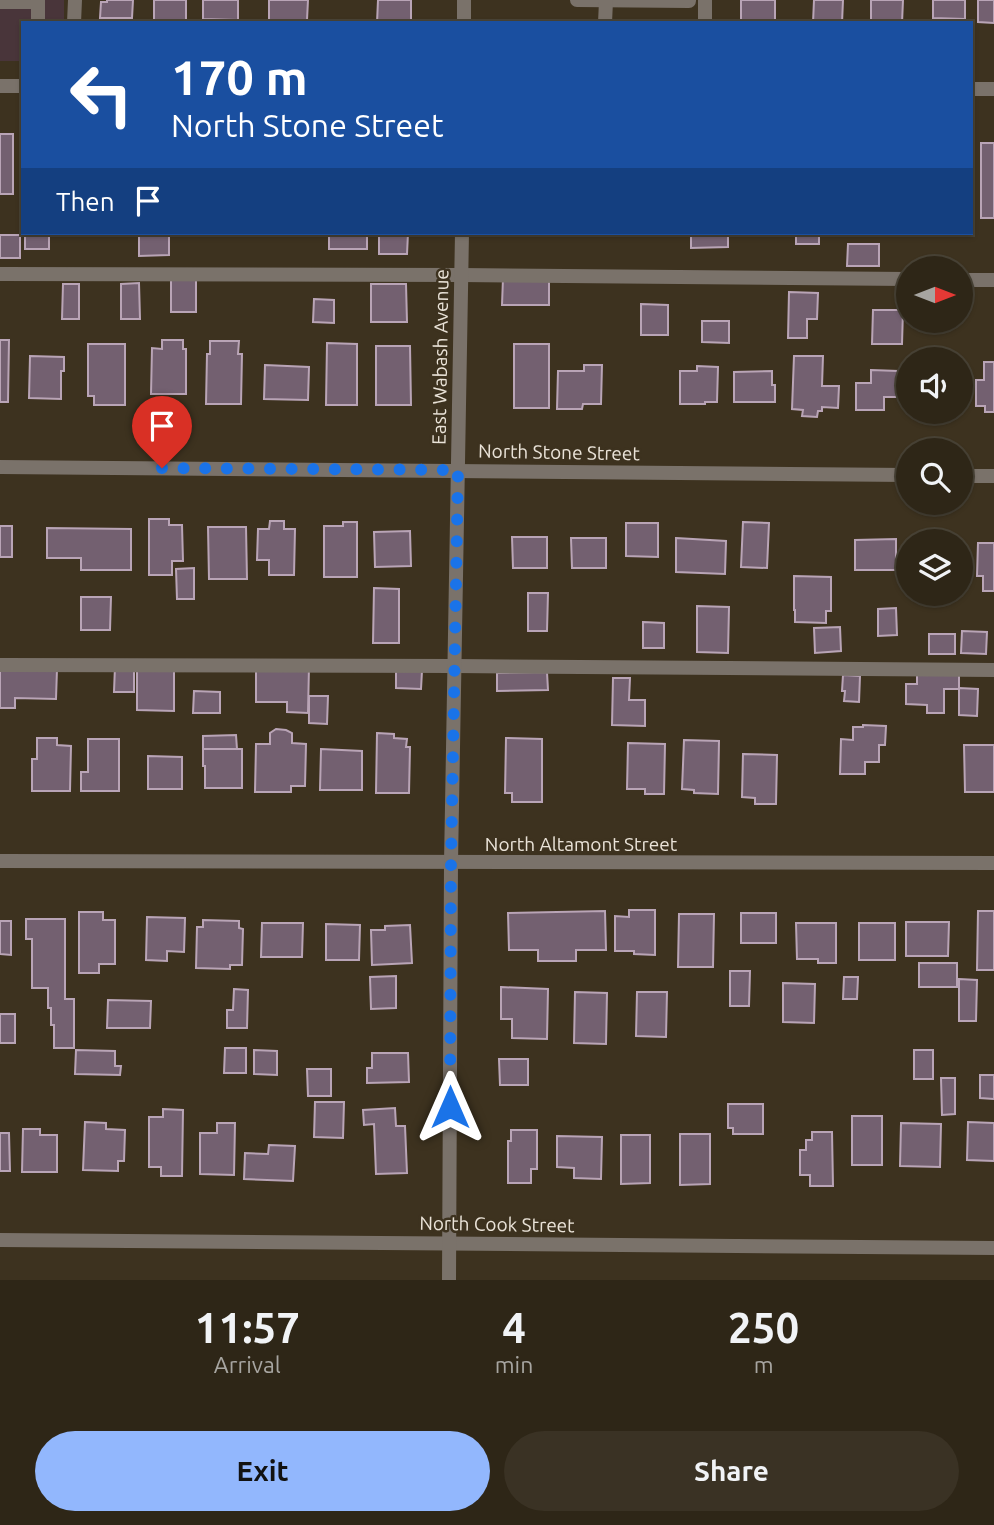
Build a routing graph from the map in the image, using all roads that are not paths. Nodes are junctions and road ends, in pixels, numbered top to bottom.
1 (75, 0) edge
2 (464, 0) edge
3 (577, 0) edge
4 (689, 0) edge
5 (705, 0) edge
6 (38, 1) edge
7 (606, 1) edge
8 (0, 2) edge
9 (38, 21) edge
10 (74, 21) edge
11 (464, 21) edge
12 (605, 21) edge
13 (705, 21) edge
14 (0, 86) edge
15 (21, 86) edge
16 (973, 89) edge
17 (994, 89) edge
18 (462, 235) edge
19 (0, 274) edge
20 (461, 275) junction
21 (896, 279) edge
22 (973, 280) edge
23 (994, 280) edge
24 (0, 467) edge
25 (458, 470) junction
26 (896, 475) edge
27 (973, 476) edge
28 (994, 476) edge
29 (0, 665) edge
30 (454, 666) junction
31 (994, 670) edge
32 (0, 861) edge
33 (451, 863) junction
34 (994, 863) edge
35 (0, 1240) edge
36 (449, 1242) junction
37 (994, 1248) edge
38 (449, 1280) edge

1 - 10 street
2 - 11 street
3 - 7 street
4 - 7 street
5 - 13 street
6 - 8 street
6 - 9 street
7 - 12 street
14 - 15 street
16 - 17 street
18 - 20 street, East Wabash Avenue
19 - 20 street
20 - 21 street
20 - 25 street, East Wabash Avenue
22 - 23 street
24 - 25 street, North Stone Street
25 - 26 street, North Stone Street
25 - 30 street, East Wabash Avenue
27 - 28 street
29 - 30 street
30 - 31 street
30 - 33 street, East Wabash Avenue
32 - 33 street, North Altamont Street
33 - 34 street, North Altamont Street
33 - 36 street, East Wabash Avenue
35 - 36 street, North Cook Street
36 - 37 street, North Cook Street
36 - 38 street, East Wabash Avenue

